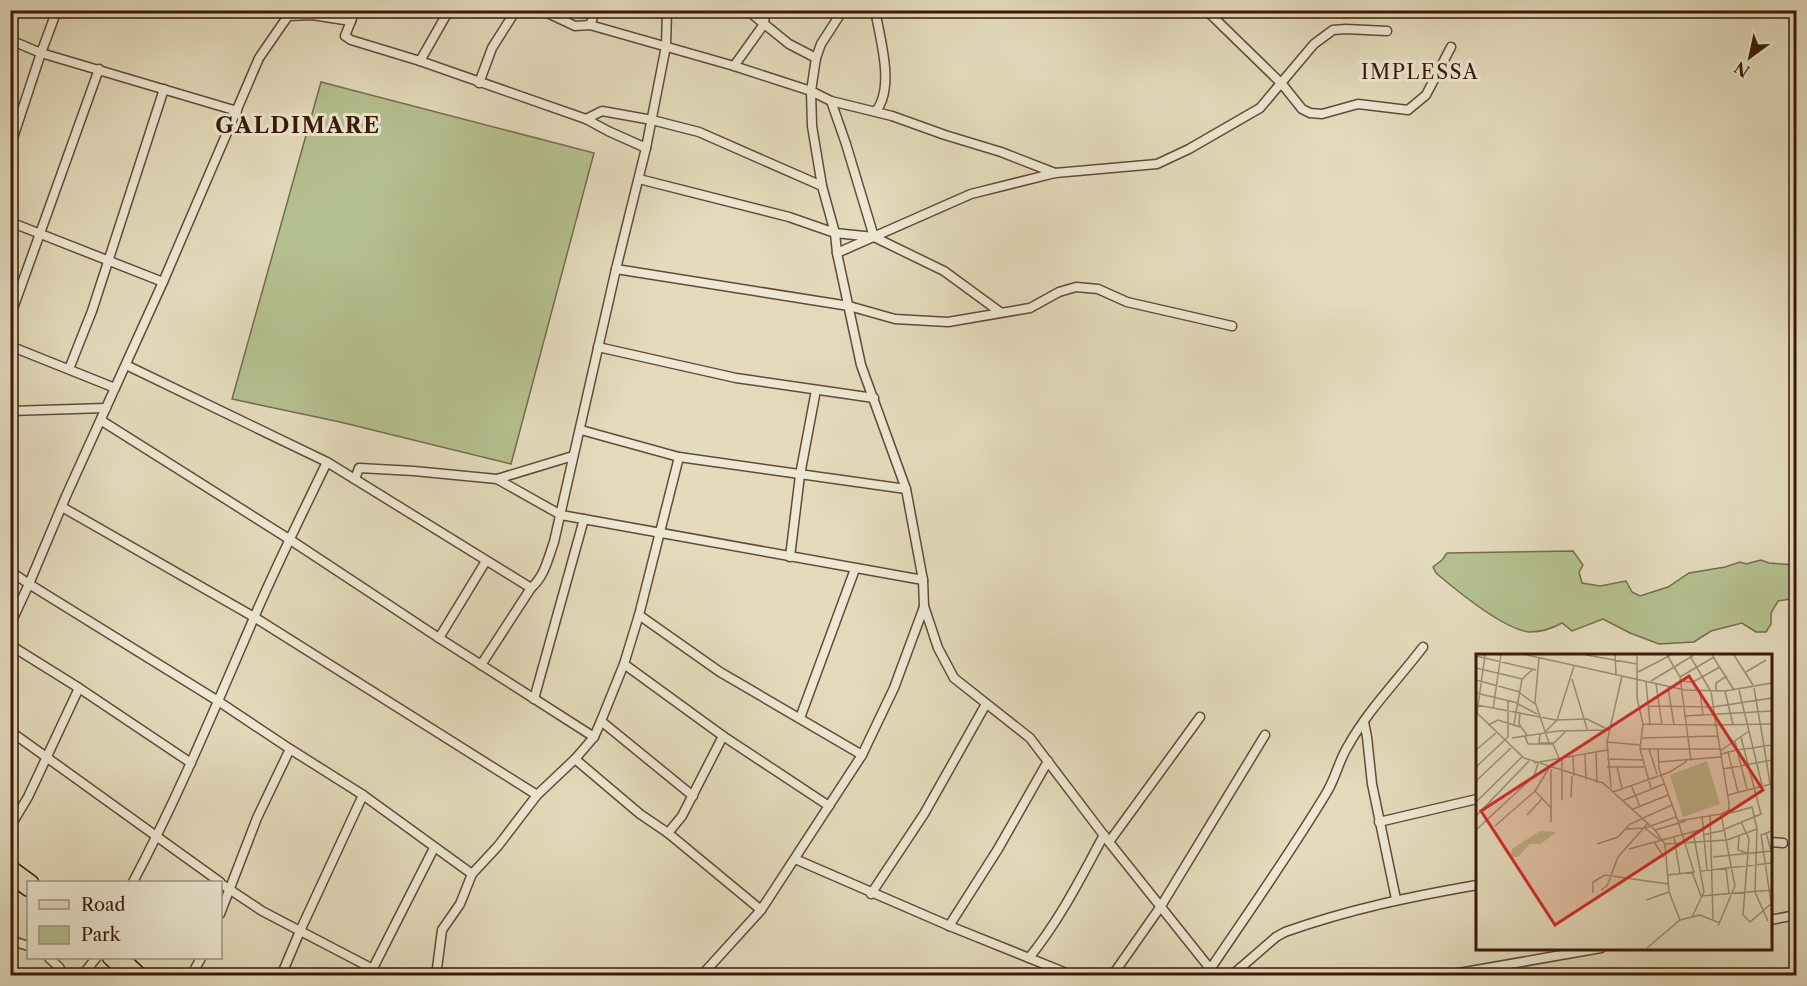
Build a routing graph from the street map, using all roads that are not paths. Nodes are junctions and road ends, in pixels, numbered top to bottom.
1 (57, 10) edge
2 (355, 10) edge
3 (449, 10) edge
4 (516, 10) edge
5 (541, 10) edge
6 (596, 10) edge
7 (667, 10) edge
8 (747, 10) edge
9 (765, 10) edge
10 (843, 10) edge
11 (875, 10) edge
12 (1206, 10) edge
13 (287, 13) edge
14 (351, 21) junction
15 (764, 24) junction
16 (590, 25) junction
17 (1387, 31) dead end
18 (10, 40) edge
19 (666, 46) junction
20 (1450, 47) dead end
21 (41, 53) junction
22 (816, 58) junction
23 (420, 61) junction
24 (734, 66) junction
25 (99, 69) junction
26 (479, 83) junction
27 (1282, 84) junction
28 (164, 89) junction
29 (811, 91) junction
30 (831, 101) junction
31 (237, 111) junction
32 (876, 111) junction
33 (586, 119) junction
34 (652, 120) junction
35 (10, 147) edge
36 (646, 148) junction
37 (1055, 173) junction
38 (639, 180) junction
39 (822, 186) junction
40 (10, 222) edge
41 (835, 233) junction
42 (40, 234) junction
43 (874, 237) junction
44 (837, 253) junction
45 (107, 261) junction
46 (616, 269) junction
47 (163, 282) junction
48 (849, 306) junction
49 (1000, 312) junction
50 (10, 317) edge
51 (1232, 326) dead end
52 (10, 346) edge
53 (598, 347) junction
54 (126, 365) junction
55 (69, 369) junction
56 (115, 388) junction
57 (816, 390) junction
58 (874, 398) junction
59 (106, 408) junction
60 (10, 411) edge
61 (102, 421) junction
62 (581, 430) junction
63 (573, 456) junction
64 (680, 458) junction
65 (327, 462) junction
66 (800, 474) junction
67 (355, 479) junction
68 (497, 479) junction
69 (906, 489) junction
70 (62, 507) junction
71 (561, 515) junction
72 (584, 519) junction
73 (658, 534) junction
74 (290, 539) junction
75 (790, 557) junction
76 (486, 561) junction
77 (855, 569) junction
78 (10, 571) edge
79 (923, 580) junction
80 (29, 584) junction
81 (531, 588) junction
82 (924, 606) junction
83 (639, 615) junction
84 (254, 617) junction
85 (10, 625) edge
86 (439, 638) junction
87 (10, 645) edge
88 (1423, 647) dead end
89 (624, 664) junction
90 (481, 665) junction
91 (79, 688) junction
92 (534, 699) junction
93 (218, 701) junction
94 (986, 704) junction
95 (1200, 717) dead end
96 (800, 718) junction
97 (601, 721) junction
98 (1364, 722) junction
99 (10, 731) edge
100 (1265, 735) dead end
101 (723, 736) junction
102 (594, 737) junction
103 (290, 749) junction
104 (45, 755) junction
105 (861, 755) junction
106 (575, 759) junction
107 (1048, 761) junction
108 (191, 763) junction
109 (363, 795) junction
110 (537, 795) junction
111 (693, 796) junction
112 (1476, 799) edge
113 (829, 806) junction
114 (1379, 822) junction
115 (10, 827) edge
116 (668, 833) junction
117 (157, 837) junction
118 (1106, 838) junction
119 (1771, 842) edge
120 (1782, 843) dead end
121 (434, 848) junction
122 (795, 860) junction
123 (10, 866) edge
124 (472, 874) junction
125 (10, 877) edge
126 (31, 881) edge
127 (134, 881) edge
128 (217, 881) edge
129 (222, 885) edge
130 (1476, 885) edge
131 (27, 890) edge
132 (230, 891) junction
133 (871, 894) junction
134 (1396, 899) junction
135 (1161, 906) junction
136 (222, 909) edge
137 (761, 910) junction
138 (1797, 915) edge
139 (1771, 920) edge
140 (949, 926) junction
141 (300, 932) junction
142 (10, 940) edge
143 (27, 946) edge
144 (1589, 950) edge
145 (1029, 958) junction
146 (51, 959) edge
147 (94, 959) edge
148 (111, 959) edge
149 (125, 959) edge
150 (200, 959) edge
151 (371, 972) edge
152 (1214, 972) edge
153 (64, 975) edge
154 (82, 975) edge
155 (129, 975) edge
156 (142, 975) edge
157 (191, 975) edge
158 (281, 975) edge
159 (436, 975) edge
160 (705, 975) edge
161 (1074, 975) edge
162 (1112, 975) edge
163 (1231, 975) edge
164 (1442, 975) edge

1 - 21 street
2 - 14 street
3 - 23 street
4 - 26 street
5 - 16 street
6 - 16 street
7 - 19 street
8 - 15 street
9 - 15 street
10 - 22 street
11 - 32 street
12 - 27 street
13 - 14 street
13 - 31 street
14 - 23 street
15 - 22 street
15 - 24 street
16 - 19 street
17 - 27 street
18 - 21 street
19 - 24 street
19 - 34 street
20 - 27 street
21 - 25 street
21 - 35 street
22 - 29 street
23 - 26 street
24 - 29 street
25 - 28 street
25 - 42 street
26 - 33 street
27 - 37 street
28 - 31 street
28 - 45 street
29 - 30 street
29 - 39 street
30 - 32 street
30 - 43 street
31 - 47 street
32 - 37 street
33 - 34 street
33 - 36 street
34 - 36 street
34 - 39 street
36 - 38 street
37 - 43 street
38 - 41 street
38 - 46 street
39 - 41 street
40 - 42 street
41 - 43 street
41 - 44 street
42 - 45 street
42 - 50 street
43 - 44 street
43 - 49 street
44 - 48 street
45 - 47 street
45 - 55 street
46 - 48 street
46 - 53 street
47 - 54 street
48 - 49 street
48 - 58 street
49 - 51 street
52 - 55 street
53 - 57 street
53 - 62 street
54 - 56 street
54 - 65 street
55 - 56 street
56 - 59 street
57 - 58 street
57 - 66 street
58 - 69 street
59 - 60 street
59 - 61 street
61 - 70 street
61 - 74 street
62 - 63 street
62 - 64 street
63 - 68 street
63 - 71 street
64 - 66 street
64 - 73 street
65 - 67 street
65 - 74 street
66 - 69 street
66 - 75 street
67 - 68 street
67 - 76 street
68 - 71 street
69 - 79 street
70 - 80 street
70 - 84 street
71 - 72 street
71 - 81 street
72 - 73 street
72 - 92 street
73 - 75 street
73 - 83 street
74 - 84 street
74 - 86 street
75 - 77 street
76 - 81 street
76 - 86 street
77 - 79 street
77 - 96 street
78 - 80 street
79 - 82 street
80 - 85 street
80 - 93 street
81 - 90 street
82 - 94 street
82 - 105 street
83 - 89 street
83 - 96 street
84 - 93 street
84 - 110 street
86 - 90 street
87 - 91 street
88 - 98 street
89 - 97 street
89 - 101 street
90 - 92 street
91 - 104 street
91 - 108 street
92 - 102 street
93 - 103 street
93 - 108 street
94 - 107 street
94 - 133 street
95 - 118 street
96 - 105 street
97 - 102 street
97 - 111 street
98 - 114 street
98 - 152 street
99 - 104 street
100 - 135 street
101 - 111 street
101 - 113 street
102 - 106 street
103 - 109 street
103 - 132 street
104 - 115 street
104 - 117 street
105 - 113 street
106 - 110 street
106 - 116 street
107 - 118 street
107 - 140 street
108 - 117 street
109 - 121 street
109 - 141 street
110 - 124 street
111 - 116 street
112 - 114 street
113 - 122 street
114 - 134 street
116 - 137 street
117 - 127 street
117 - 128 street
118 - 135 street
118 - 145 street
119 - 120 street
121 - 124 street
121 - 151 street
122 - 133 street
122 - 137 street
123 - 126 main road
124 - 159 street
125 - 131 main road
129 - 132 street
130 - 134 street
132 - 136 street
132 - 141 street
133 - 140 street
134 - 163 street
135 - 152 street
135 - 162 street
137 - 160 street
138 - 139 street
140 - 145 street
141 - 151 street
141 - 158 street
142 - 143 street
144 - 164 street
145 - 161 street
146 - 153 street
147 - 154 street
148 - 155 main road
149 - 156 main road
150 - 157 street

